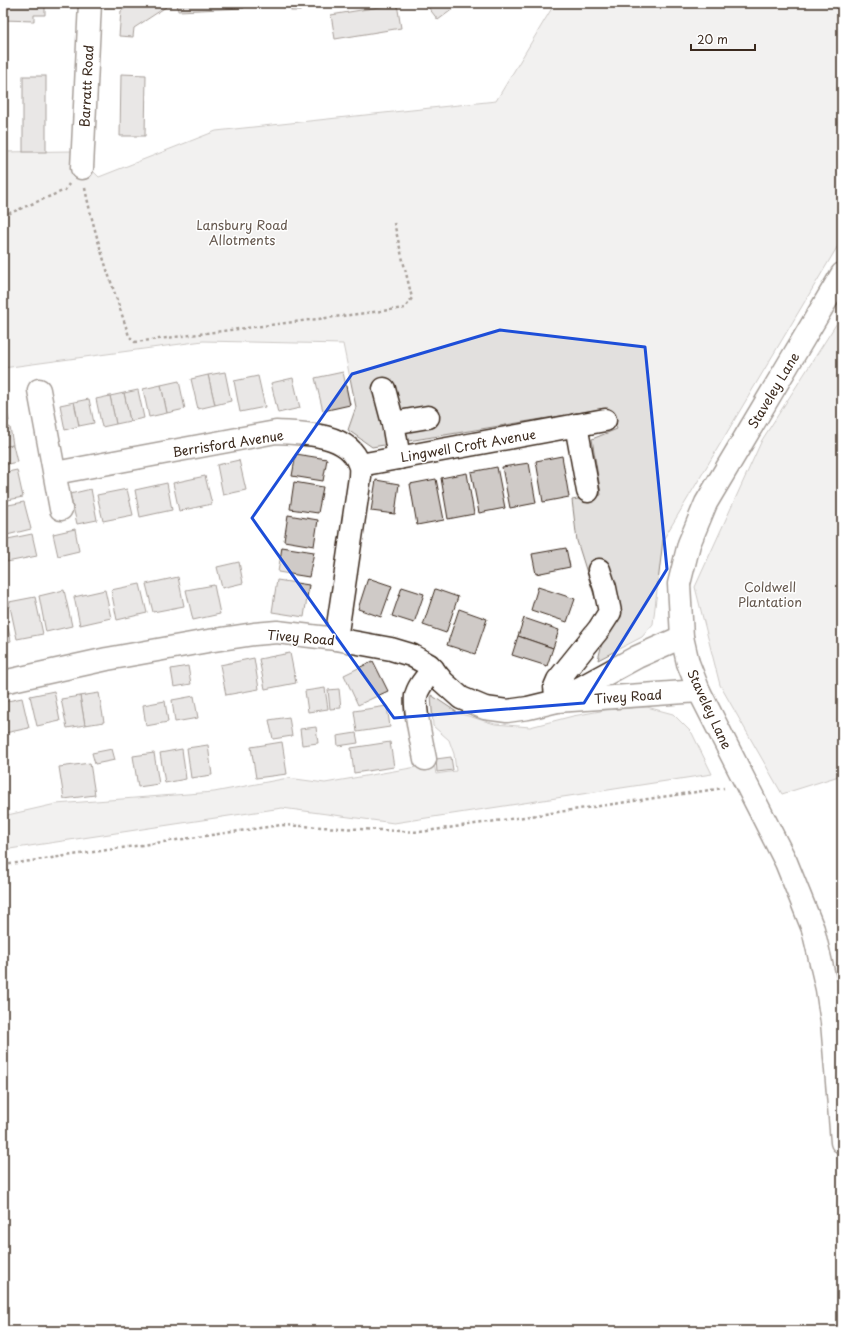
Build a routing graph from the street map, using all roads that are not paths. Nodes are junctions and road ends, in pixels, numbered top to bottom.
1 (90, 3) edge
2 (82, 168) road end
3 (842, 274) edge
4 (384, 389) dead end
5 (39, 390) dead end
6 (428, 417) dead end
7 (605, 420) dead end
8 (393, 423) junction
9 (576, 425) junction
10 (399, 458) junction
11 (360, 465) junction
12 (55, 473) junction
13 (588, 490) dead end
14 (61, 509) dead end
15 (599, 570) dead end
16 (682, 637) junction
17 (336, 639) junction
18 (433, 669) junction
19 (3, 682) edge
20 (699, 691) junction
21 (557, 701) junction
22 (425, 759) dead end
23 (837, 1022) edge
24 (842, 1142) edge

1 - 2 street, Barratt Road
3 - 16 street, Staveley Lane
4 - 8 street
5 - 12 street
6 - 8 street
7 - 9 street, Lingwell Croft Avenue
8 - 10 street
9 - 10 street, Lingwell Croft Avenue
9 - 13 street
10 - 11 street, Lingwell Croft Avenue
11 - 12 street, Berrisford Avenue
11 - 17 street
12 - 14 street
15 - 21 street
16 - 20 street, Staveley Lane
16 - 21 street, Tivey Road
17 - 18 street, Tivey Road
17 - 19 street, Tivey Road
18 - 21 street, Tivey Road
18 - 22 street
20 - 21 street, Tivey Road
20 - 23 street, Staveley Lane
23 - 24 street, Staveley Lane

